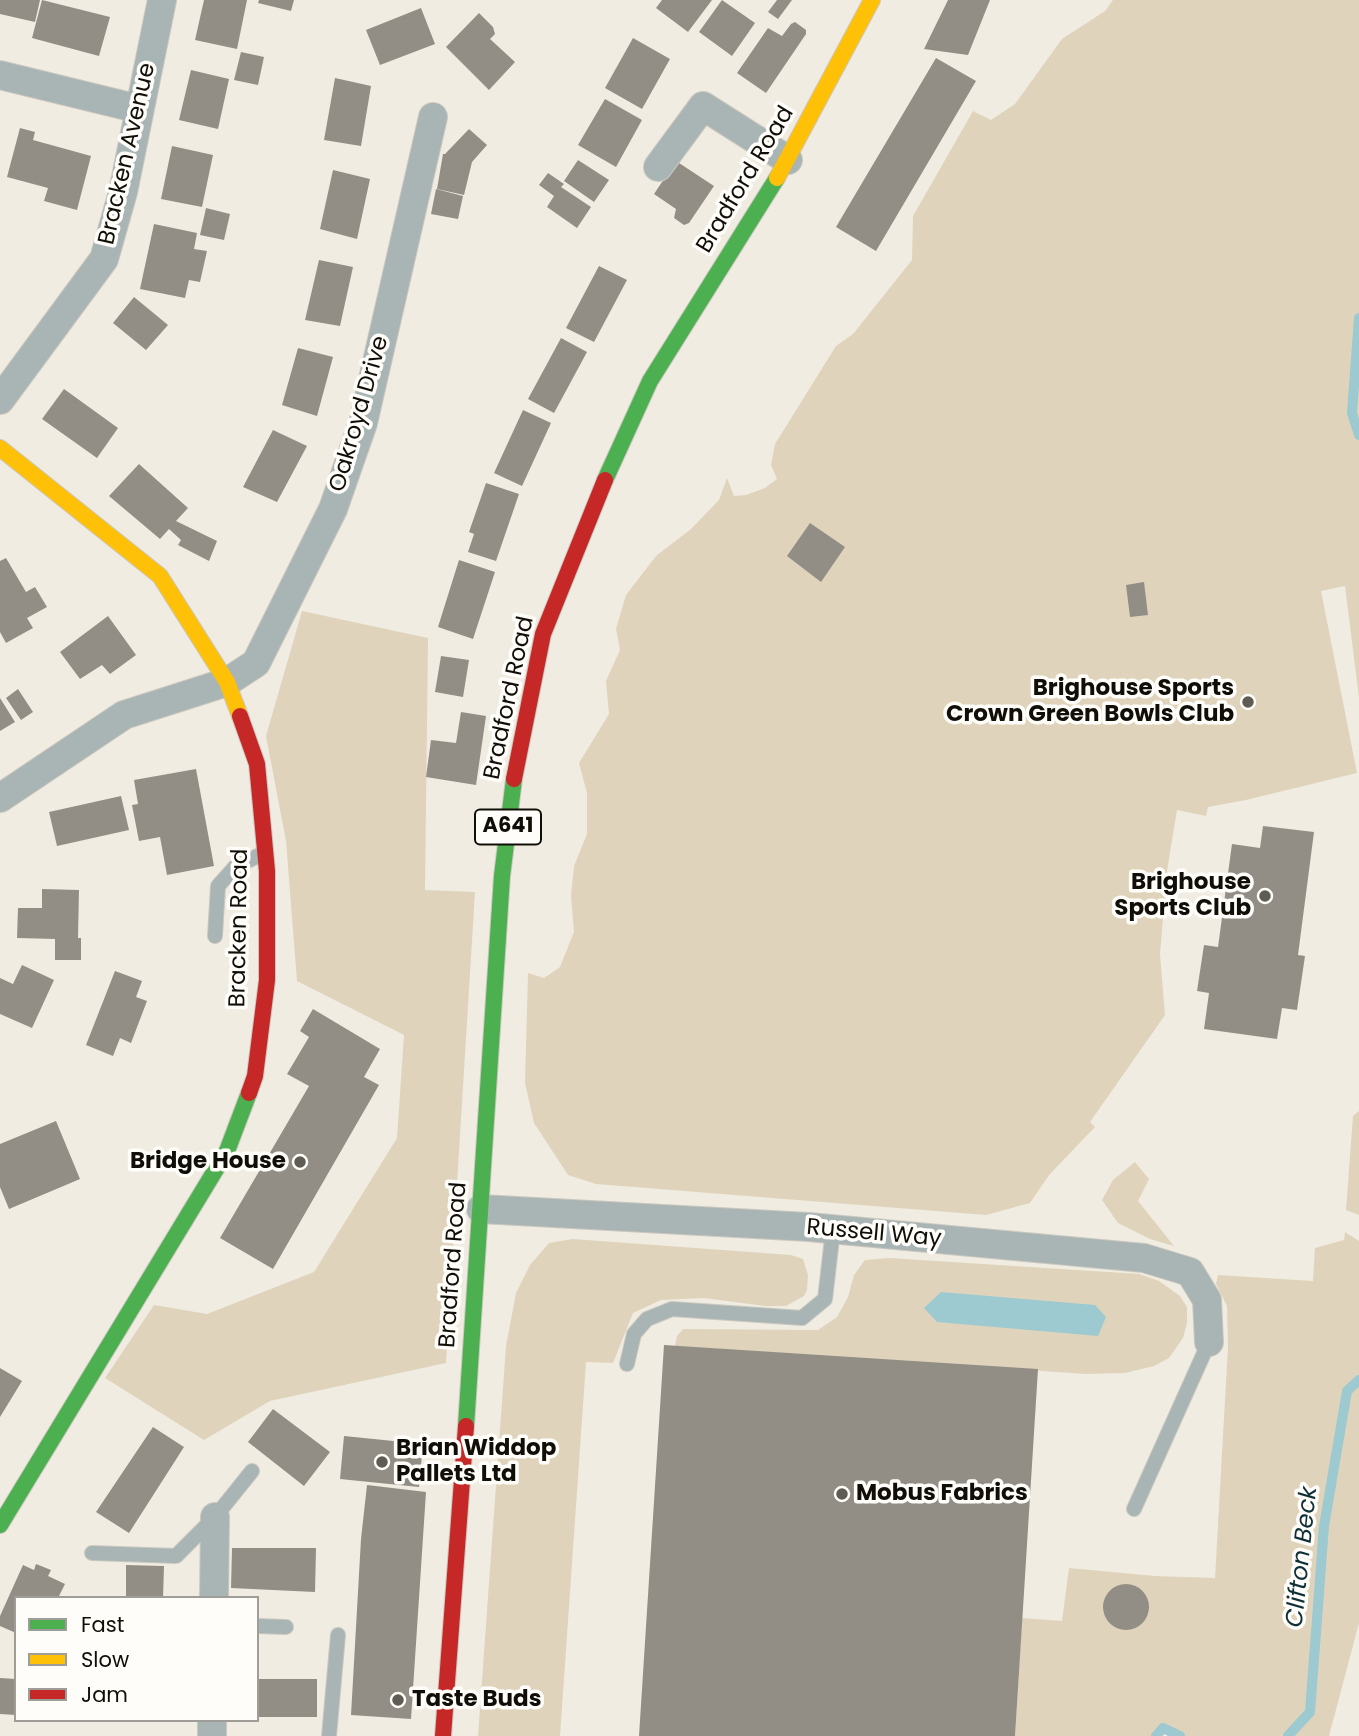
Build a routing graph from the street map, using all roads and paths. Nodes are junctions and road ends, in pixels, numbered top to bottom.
1 (162, 0) edge
2 (872, 0) edge
3 (0, 75) edge
4 (139, 109) junction
5 (433, 117) dead end
6 (788, 160) junction
7 (658, 167) dead end
8 (0, 400) edge
9 (0, 448) edge
10 (227, 682) junction
11 (0, 798) edge
12 (265, 852) junction
13 (215, 936) dead end
14 (481, 1209) junction
15 (833, 1230) junction
16 (1209, 1342) joint
17 (627, 1364) dead end
18 (252, 1471) dead end
19 (1134, 1509) dead end
20 (215, 1517) junction
21 (0, 1525) edge
22 (92, 1553) dead end
23 (214, 1596) edge
24 (259, 1626) edge
25 (286, 1627) dead end
26 (338, 1634) dead end
27 (329, 1736) edge
28 (443, 1736) edge

1 - 4 street, Bracken Avenue
2 - 6 main road, Bradford Road / A641
3 - 4 street
4 - 8 street, Bracken Avenue
5 - 10 street, Oakroyd Drive
6 - 7 street
6 - 14 main road, Bradford Road / A641
9 - 10 main road, Bracken Road
10 - 11 street, Oakroyd Drive
10 - 12 main road, Bracken Road
12 - 13 lane
12 - 21 main road, Bracken Road
14 - 15 street, Russell Way
14 - 28 main road, Bradford Road / A641
15 - 16 street, Russell Way
15 - 17 lane
16 - 19 lane
18 - 20 lane
20 - 22 lane
20 - 23 street
24 - 25 lane
26 - 27 lane

